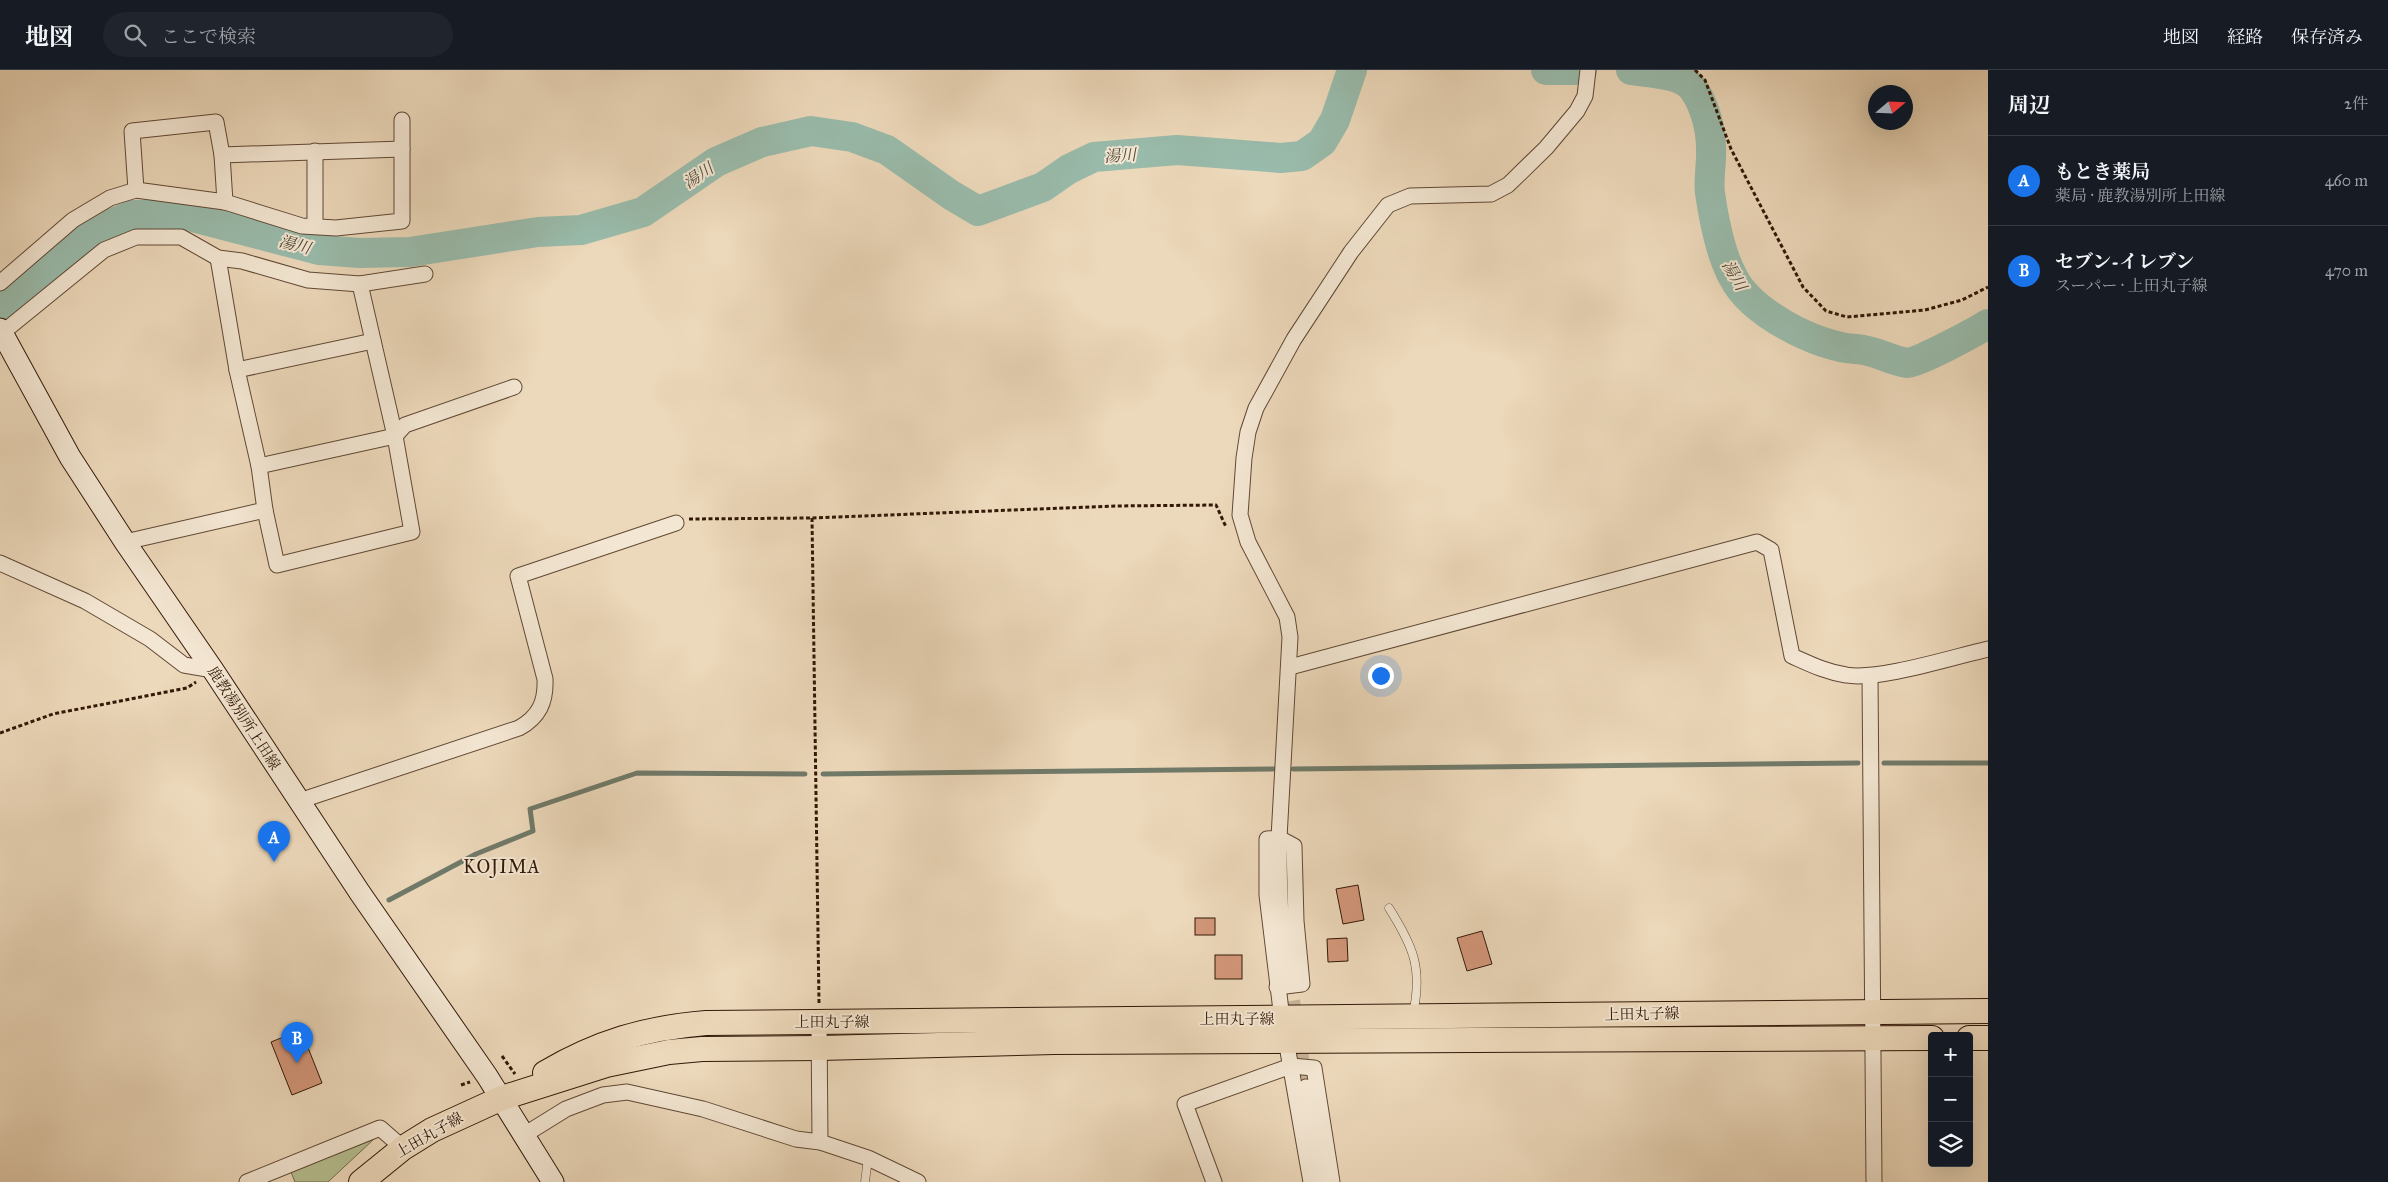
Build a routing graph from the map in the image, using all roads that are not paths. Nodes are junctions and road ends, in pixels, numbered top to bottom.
1 (1588, 70) edge
2 (402, 120) dead end
3 (402, 148) junction
4 (315, 151) junction
5 (222, 155) junction
6 (136, 190) junction
7 (225, 202) junction
8 (315, 226) junction
9 (218, 258) junction
10 (425, 274) dead end
11 (0, 283) edge
12 (360, 284) junction
13 (1, 331) edge
14 (373, 341) junction
15 (237, 370) junction
16 (514, 387) dead end
17 (395, 436) junction
18 (259, 466) junction
19 (265, 510) junction
20 (676, 523) road end
21 (125, 542) junction
22 (0, 563) edge
23 (1988, 649) edge
24 (1290, 667) junction
25 (213, 670) junction
26 (1870, 676) junction
27 (299, 801) junction
28 (1279, 838) junction
29 (1389, 908) dead end
30 (1283, 983) junction
31 (1873, 1010) junction
32 (1988, 1011) edge
33 (1412, 1016) junction
34 (819, 1022) junction
35 (1284, 1029) junction
36 (1928, 1038) edge
37 (1973, 1038) edge
38 (1988, 1038) edge
39 (1874, 1039) junction
40 (820, 1048) junction
41 (1291, 1066) junction
42 (1306, 1087) tunnel mouth
43 (502, 1098) junction
44 (524, 1135) junction
45 (820, 1142) junction
46 (403, 1148) junction
47 (868, 1158) junction
48 (247, 1182) edge
49 (361, 1182) edge
50 (553, 1182) edge
51 (865, 1182) edge
52 (918, 1182) edge
53 (1214, 1182) edge
54 (1310, 1182) edge
55 (1322, 1182) edge
56 (1332, 1182) edge
57 (1874, 1182) edge

1 - 24 street
2 - 3 street
3 - 4 street
3 - 8 street
4 - 5 street
4 - 8 street
5 - 6 street
5 - 7 street
6 - 7 street
6 - 11 street
7 - 8 street
9 - 12 street
9 - 13 street
9 - 15 street
10 - 12 street
12 - 14 street
13 - 21 main road, 鹿教湯別所上田線
14 - 15 street
14 - 17 street
15 - 18 street
16 - 17 street
17 - 18 street
17 - 19 street
18 - 19 street
19 - 21 street
20 - 27 street
21 - 25 main road, 鹿教湯別所上田線
22 - 25 street
23 - 26 street
24 - 26 street
24 - 28 street
25 - 27 main road, 鹿教湯別所上田線
26 - 31 street
27 - 43 main road, 鹿教湯別所上田線
28 - 30 street
28 - 30 street
29 - 33 lane
30 - 35 street
31 - 32 main road, 上田丸子線
31 - 33 main road, 上田丸子線
31 - 39 street
33 - 35 main road, 上田丸子線
34 - 35 main road, 上田丸子線
34 - 40 street
34 - 43 main road, 上田丸子線
35 - 39 main road, 上田丸子線
35 - 40 main road, 上田丸子線
35 - 41 street
36 - 39 main road, 上田丸子線
37 - 38 main road
39 - 57 street
40 - 43 main road, 上田丸子線
40 - 45 street
41 - 53 street
41 - 54 street
41 - 56 street
42 - 55 street
43 - 44 main road, 鹿教湯別所上田線
43 - 46 main road, 上田丸子線
44 - 45 street
44 - 50 main road, 鹿教湯別所上田線
45 - 47 street
46 - 48 street
46 - 49 main road, 上田丸子線
47 - 51 lane
47 - 52 street

